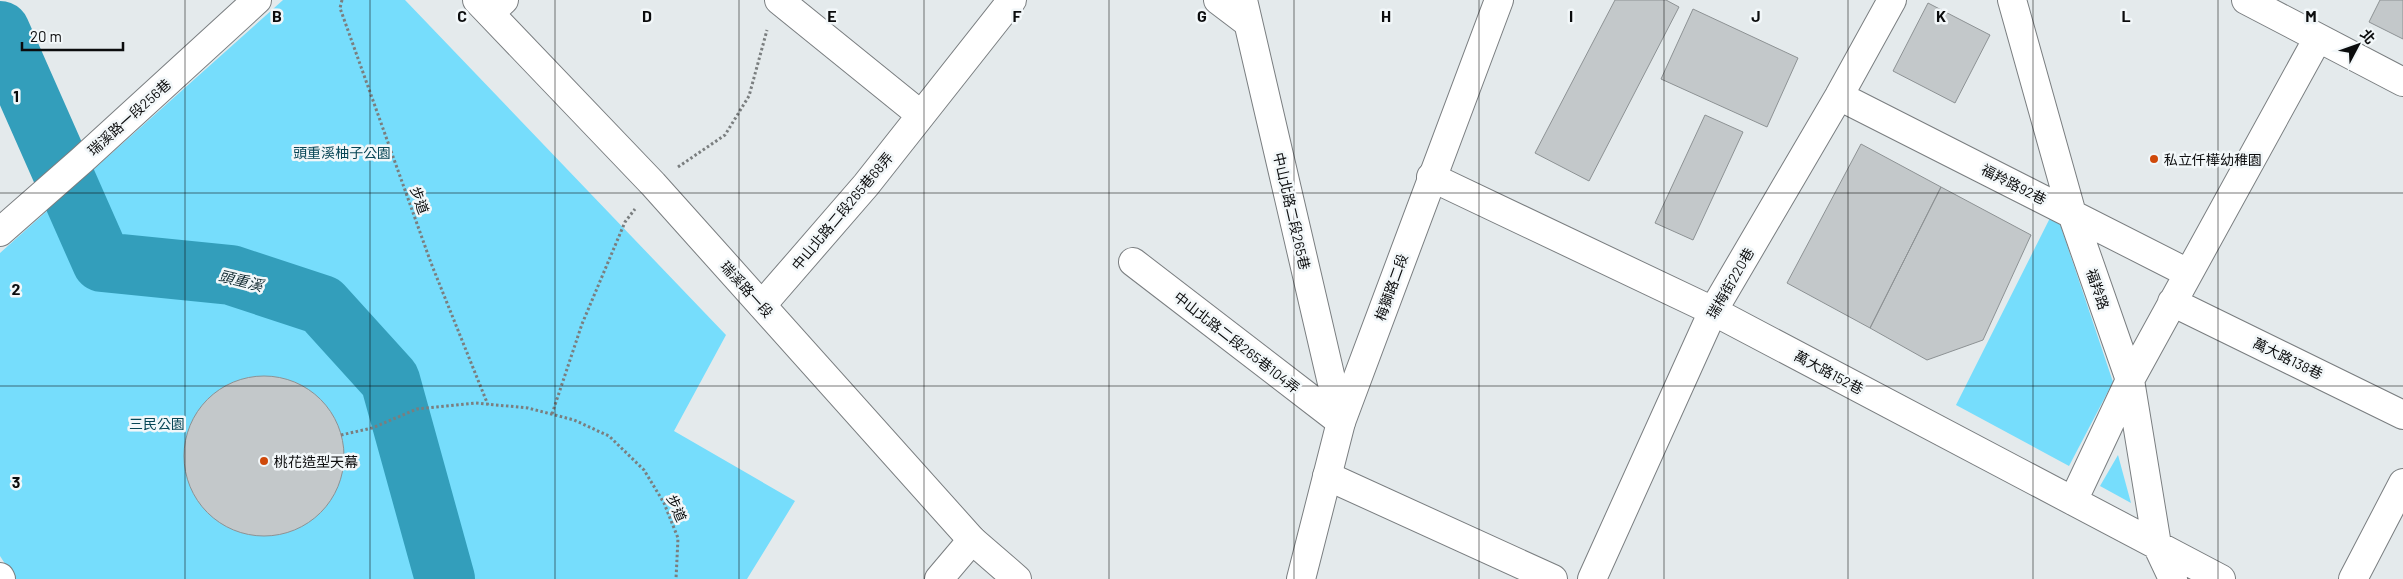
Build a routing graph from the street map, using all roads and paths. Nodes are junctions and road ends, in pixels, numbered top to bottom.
1 (257, 0) edge
2 (342, 0) edge
3 (1012, 0) edge
4 (1218, 0) edge
5 (1498, 0) edge
6 (1892, 0) edge
7 (2012, 0) edge
8 (2246, 0) edge
9 (490, 4) edge
10 (1245, 11) edge
11 (774, 12) edge
12 (2318, 38) junction
13 (2403, 82) edge
14 (1839, 96) junction
15 (921, 115) junction
16 (1431, 177) junction
17 (653, 184) junction
18 (2072, 214) junction
19 (0, 232) edge
20 (1133, 262) dead end
21 (2188, 273) junction
22 (2172, 302) junction
23 (762, 305) junction
24 (1713, 311) junction
25 (2130, 380) junction
26 (488, 404) junction
27 (552, 414) junction
28 (2403, 415) edge
29 (1341, 422) junction
30 (341, 435) dead end
31 (1327, 476) junction
32 (2403, 483) edge
33 (2074, 501) junction
34 (972, 540) junction
35 (2158, 545) junction
36 (676, 579) edge
37 (939, 579) edge
38 (1017, 579) edge
39 (1301, 579) edge
40 (1553, 579) edge
41 (1592, 579) edge
42 (2173, 579) edge
43 (2221, 579) edge
44 (2353, 579) edge

1 - 19 street, 瑞溪路一段256巷
2 - 26 path, 步道
3 - 15 street, 中山北路二段265巷68弄
4 - 10 street
5 - 16 street, 梅獅路二段
6 - 14 street, 瑞梅街220巷
7 - 18 street, 福羚路
8 - 12 street
9 - 17 street, 瑞溪路一段
10 - 29 street, 中山北路二段265巷
11 - 15 street
11 - 17 path
12 - 13 street
12 - 21 street
14 - 18 street, 福羚路92巷
14 - 24 street, 瑞梅街220巷
15 - 23 street, 中山北路二段265巷68弄
16 - 24 street, 萬大路152巷
16 - 29 street, 梅獅路二段
17 - 23 street, 瑞溪路一段
17 - 27 path
18 - 21 street, 福羚路92巷
18 - 25 street, 福羚路
20 - 29 street, 中山北路二段265巷104弄
21 - 22 street
22 - 25 street
22 - 28 street, 萬大路138巷
23 - 34 street, 瑞溪路一段
24 - 33 street, 萬大路152巷
24 - 41 street, 瑞梅街220巷
25 - 33 street
25 - 35 street, 福羚路
26 - 27 path, 步道
26 - 30 path, 步道
27 - 36 path, 步道
29 - 31 street, 梅獅路二段
31 - 39 street, 梅獅路二段
31 - 40 street
32 - 44 street
33 - 35 street, 萬大路152巷
34 - 37 street
34 - 38 street, 瑞溪路一段
35 - 42 street, 福羚路
35 - 43 street, 萬大路152巷

